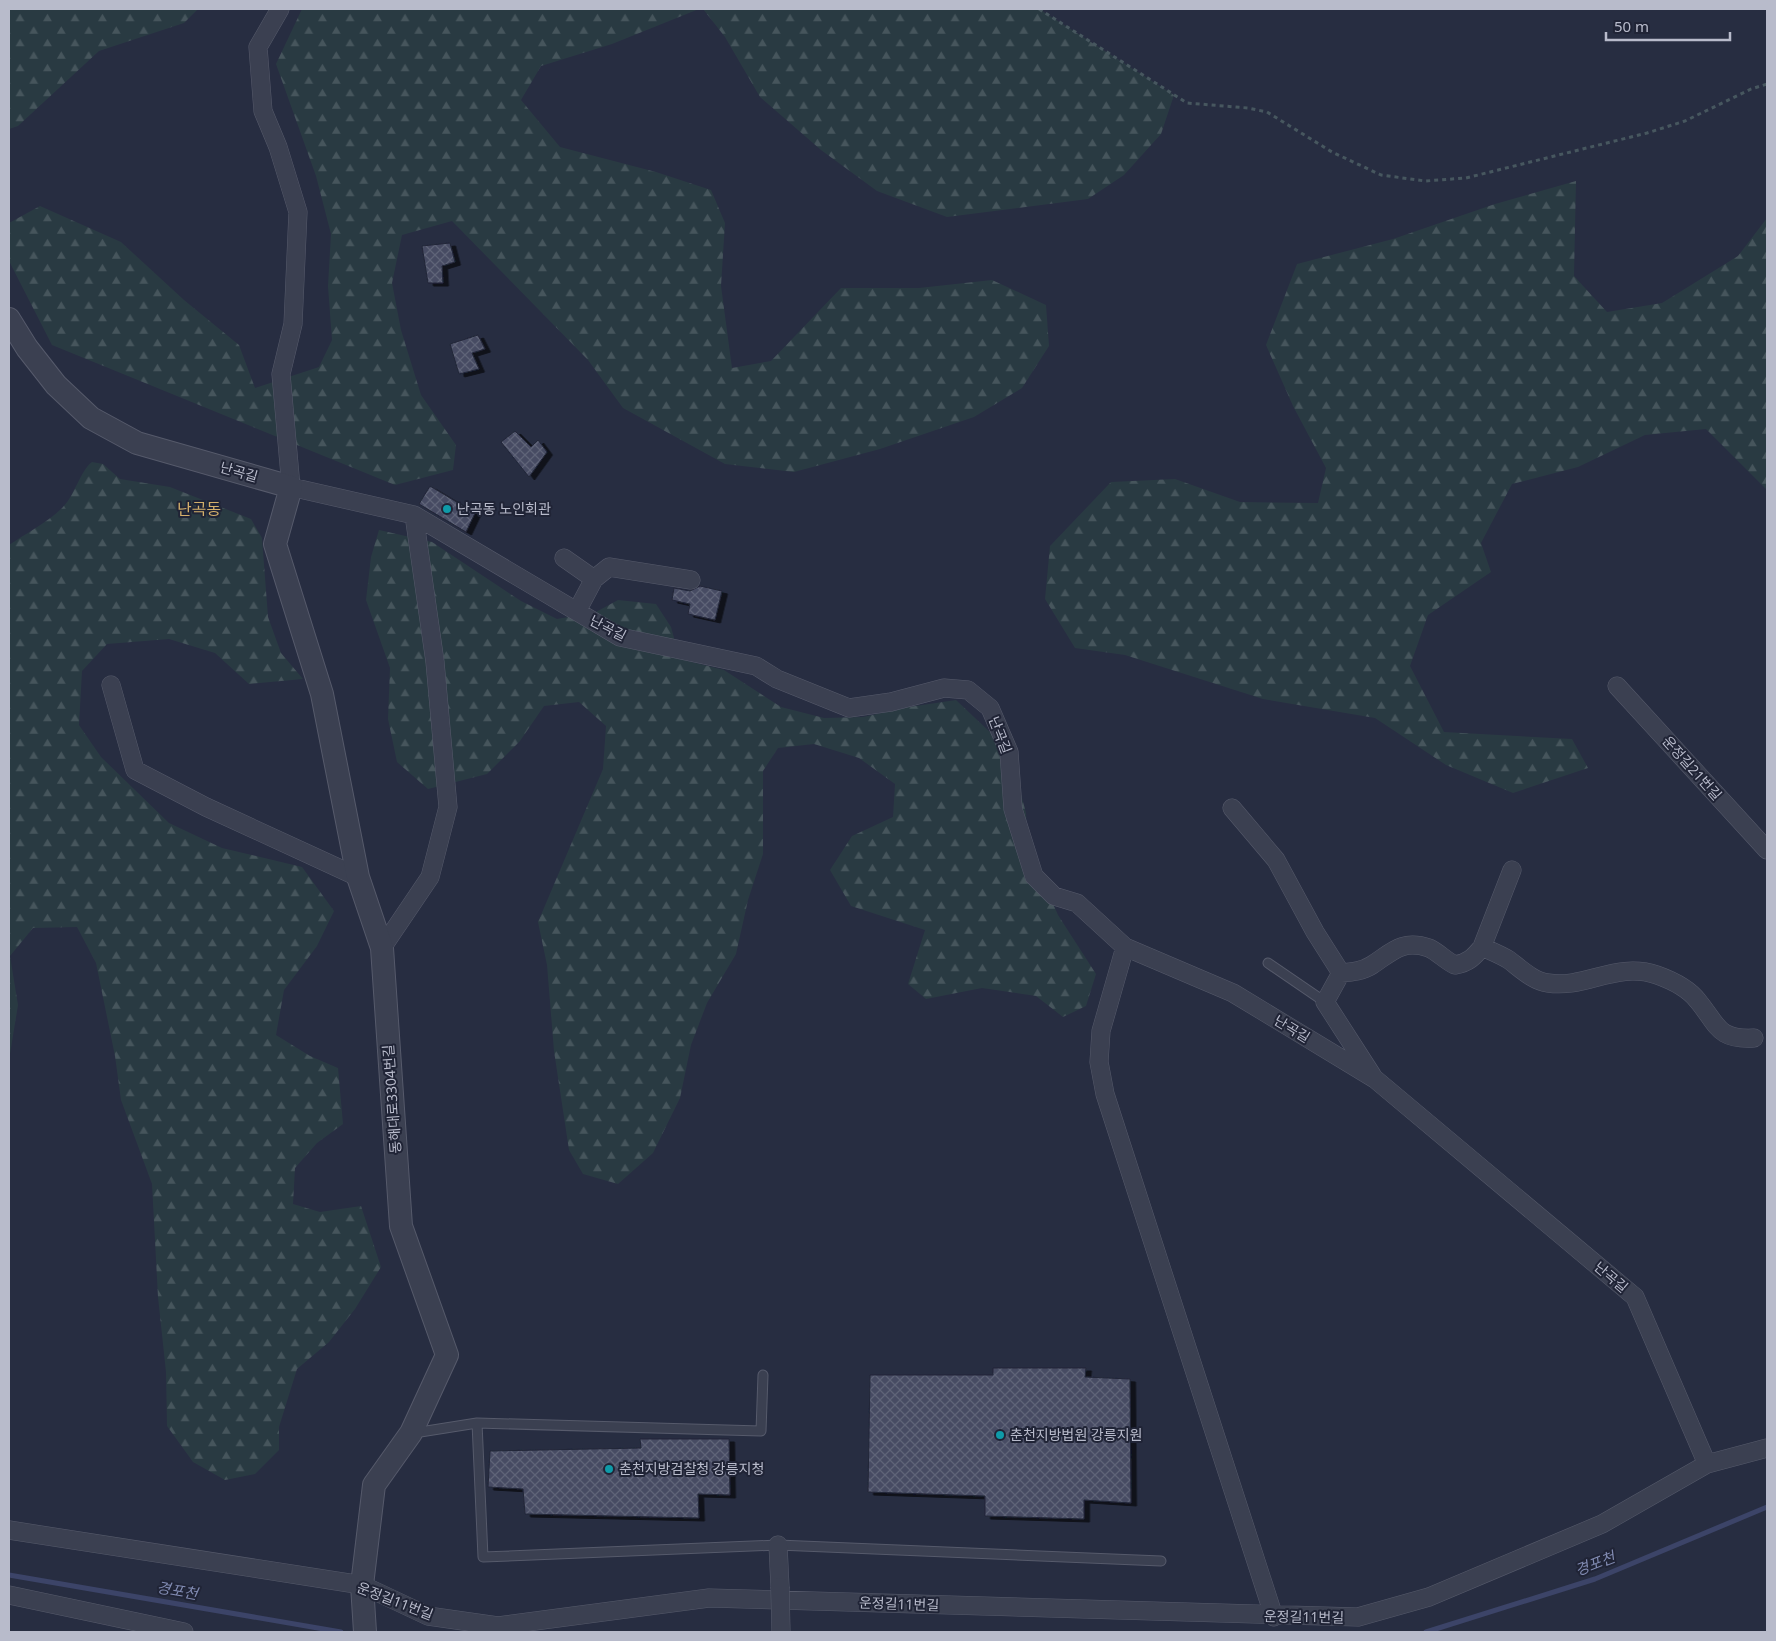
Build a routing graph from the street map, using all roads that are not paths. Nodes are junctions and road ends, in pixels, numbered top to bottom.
1 (280, 9) edge
2 (9, 319) edge
3 (291, 487) junction
4 (414, 514) junction
5 (564, 558) dead end
6 (594, 579) junction
7 (691, 580) dead end
8 (576, 611) junction
9 (111, 685) dead end
10 (1617, 686) dead end
11 (1232, 808) dead end
12 (1764, 842) edge
13 (1512, 870) dead end
14 (358, 877) junction
15 (1126, 947) junction
16 (1482, 947) junction
17 (382, 948) junction
18 (1268, 964) dead end
19 (1341, 974) junction
20 (1325, 1002) junction
21 (1754, 1038) dead end
22 (1375, 1079) junction
23 (763, 1375) dead end
24 (477, 1423) junction
25 (411, 1433) junction
26 (1767, 1448) edge
27 (1707, 1464) junction
28 (9, 1530) edge
29 (778, 1544) junction
30 (1161, 1561) dead end
31 (362, 1585) junction
32 (9, 1595) edge
33 (1274, 1617) junction
34 (364, 1621) edge
35 (184, 1632) edge
36 (781, 1632) edge

1 - 3 street
2 - 3 street, 난곡길
3 - 4 street, 난곡길
3 - 14 street, 동해대로3304번길
4 - 8 street, 난곡길
4 - 17 street
5 - 6 street
6 - 7 street
6 - 8 street
8 - 15 street, 난곡길
9 - 14 street
10 - 12 street, 운정길21번길
11 - 19 street
13 - 16 street
14 - 17 street, 동해대로3304번길
15 - 22 street, 난곡길
15 - 33 street
16 - 19 street
16 - 21 street
17 - 25 street, 동해대로3304번길
18 - 20 lane
19 - 20 street
20 - 22 street
22 - 27 street, 난곡길
23 - 24 lane
24 - 25 lane
24 - 29 lane
25 - 31 street, 동해대로3304번길
26 - 27 street, 운정길11번길
27 - 33 street, 운정길11번길
28 - 31 street, 운정길11번길
29 - 30 lane
29 - 36 street, bridge
31 - 33 street, 운정길11번길
31 - 34 street, 동해대로3304번길
32 - 35 street

